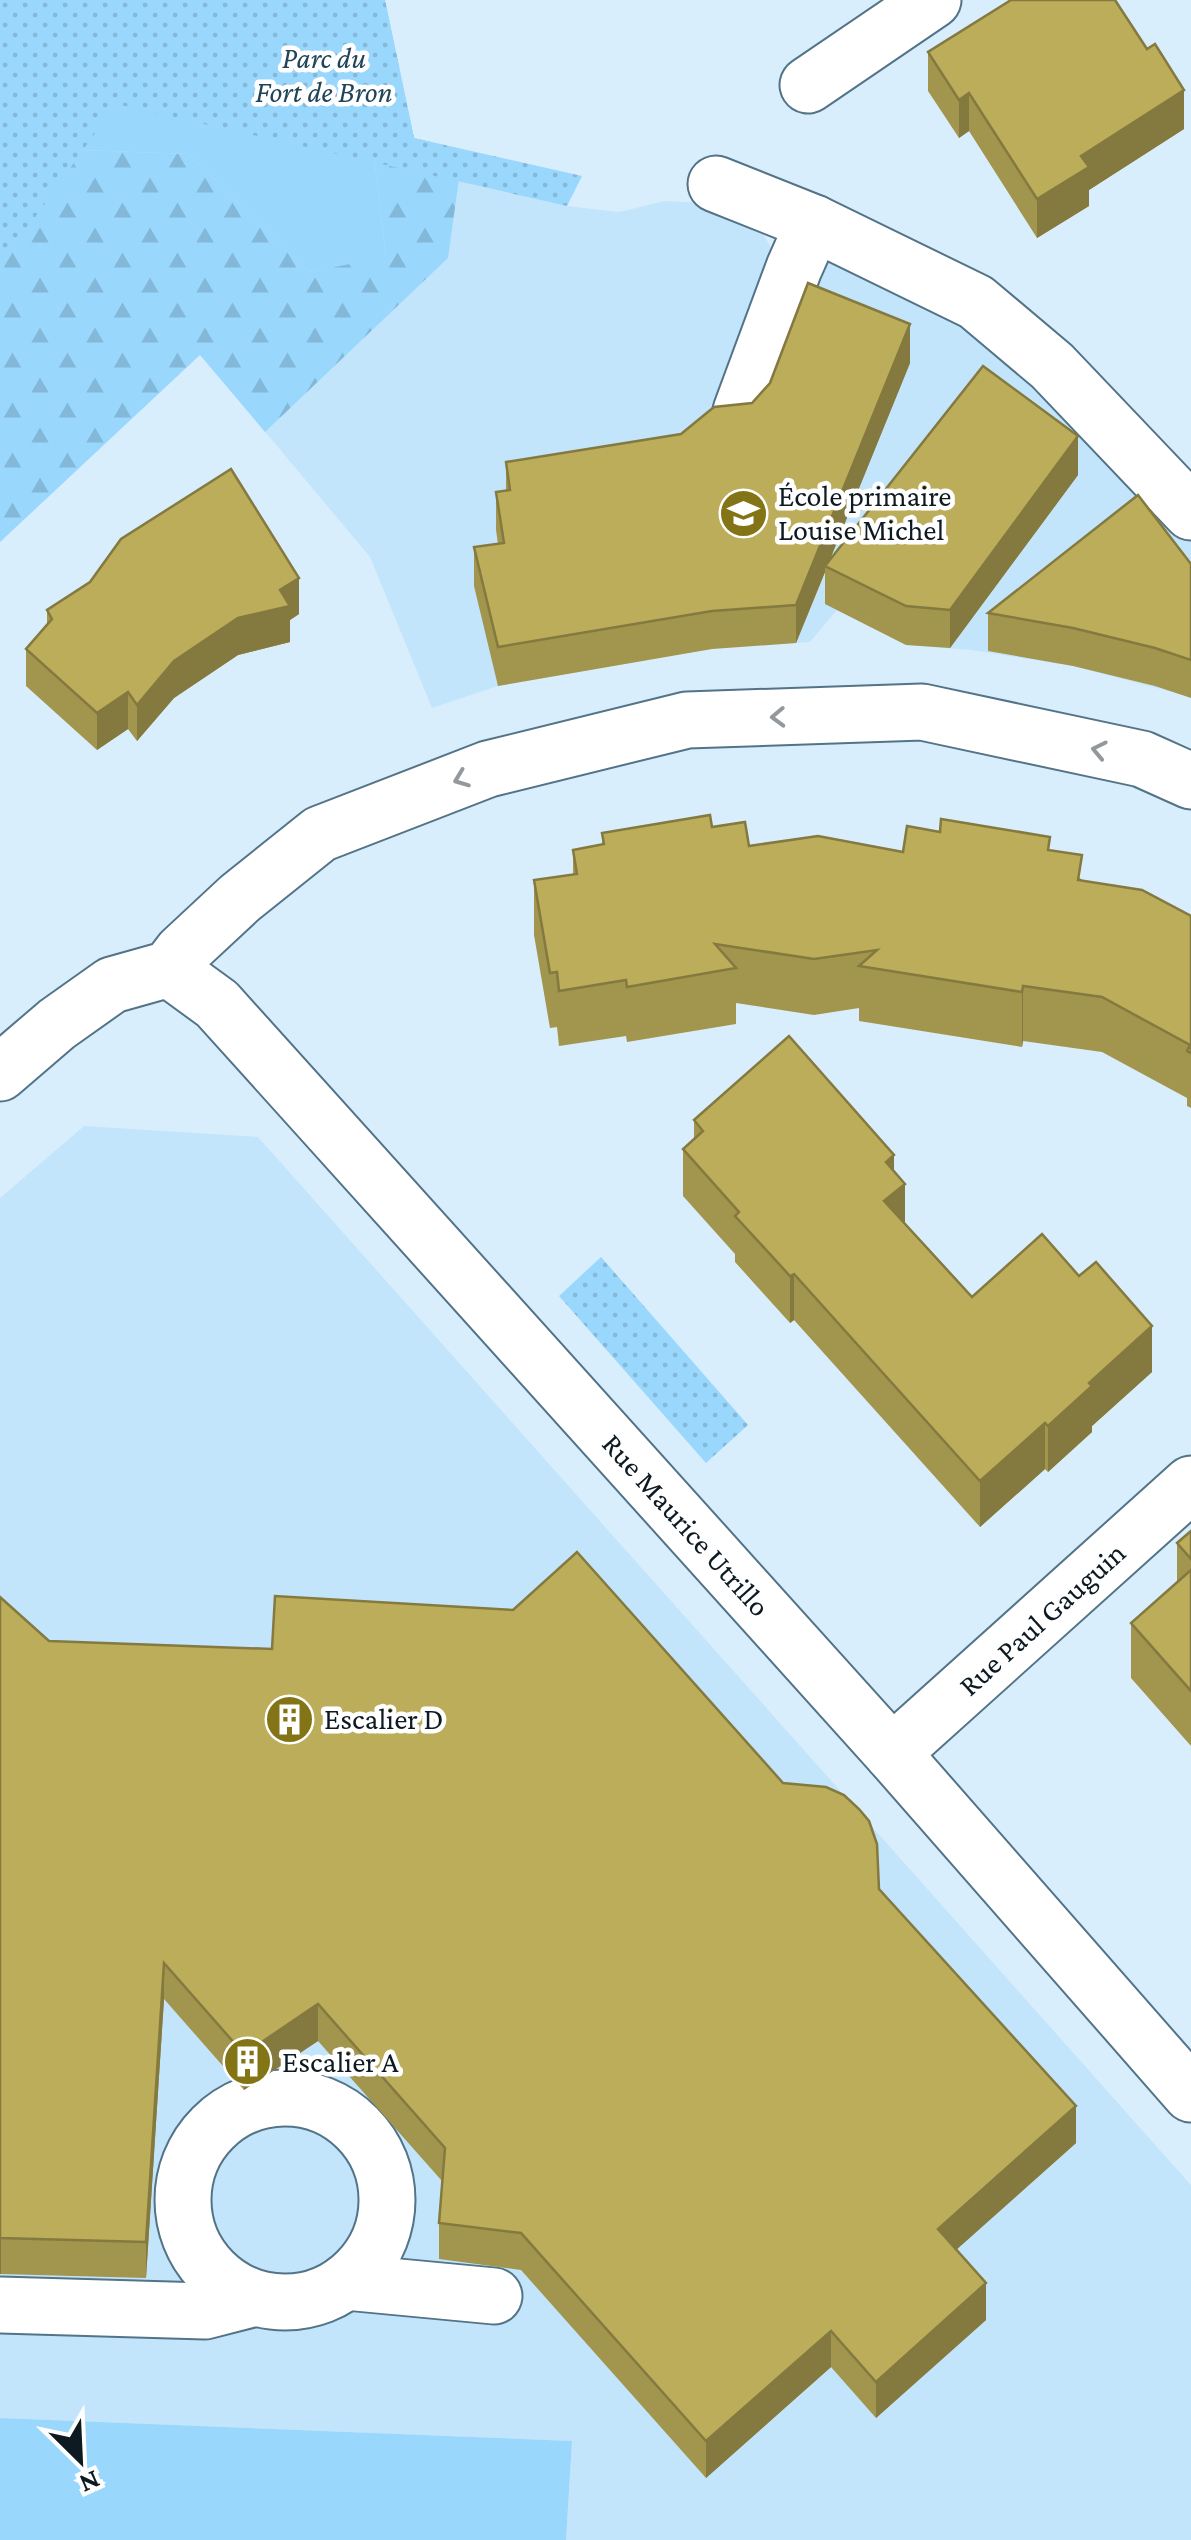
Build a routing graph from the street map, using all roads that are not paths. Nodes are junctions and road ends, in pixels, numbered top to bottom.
1 (932, 0) edge
2 (808, 85) dead end
3 (716, 184) dead end
4 (814, 223) junction
5 (741, 411) edge
6 (1191, 512) edge
7 (1191, 781) edge
8 (169, 969) junction
9 (0, 1072) edge
10 (1191, 1484) edge
11 (892, 1753) junction
12 (1191, 2094) edge
13 (346, 2282) junction
14 (494, 2296) dead end
15 (252, 2299) junction
16 (0, 2306) edge

1 - 2 street
3 - 4 street
4 - 5 street
4 - 6 street
7 -> 8 street
8 - 9 street
8 - 11 street, Rue Maurice Utrillo
10 - 11 street, Rue Paul Gauguin
11 - 12 street, Rue Maurice Utrillo
13 - 14 street
13 - 15 street
13 - 15 street
15 - 16 street

